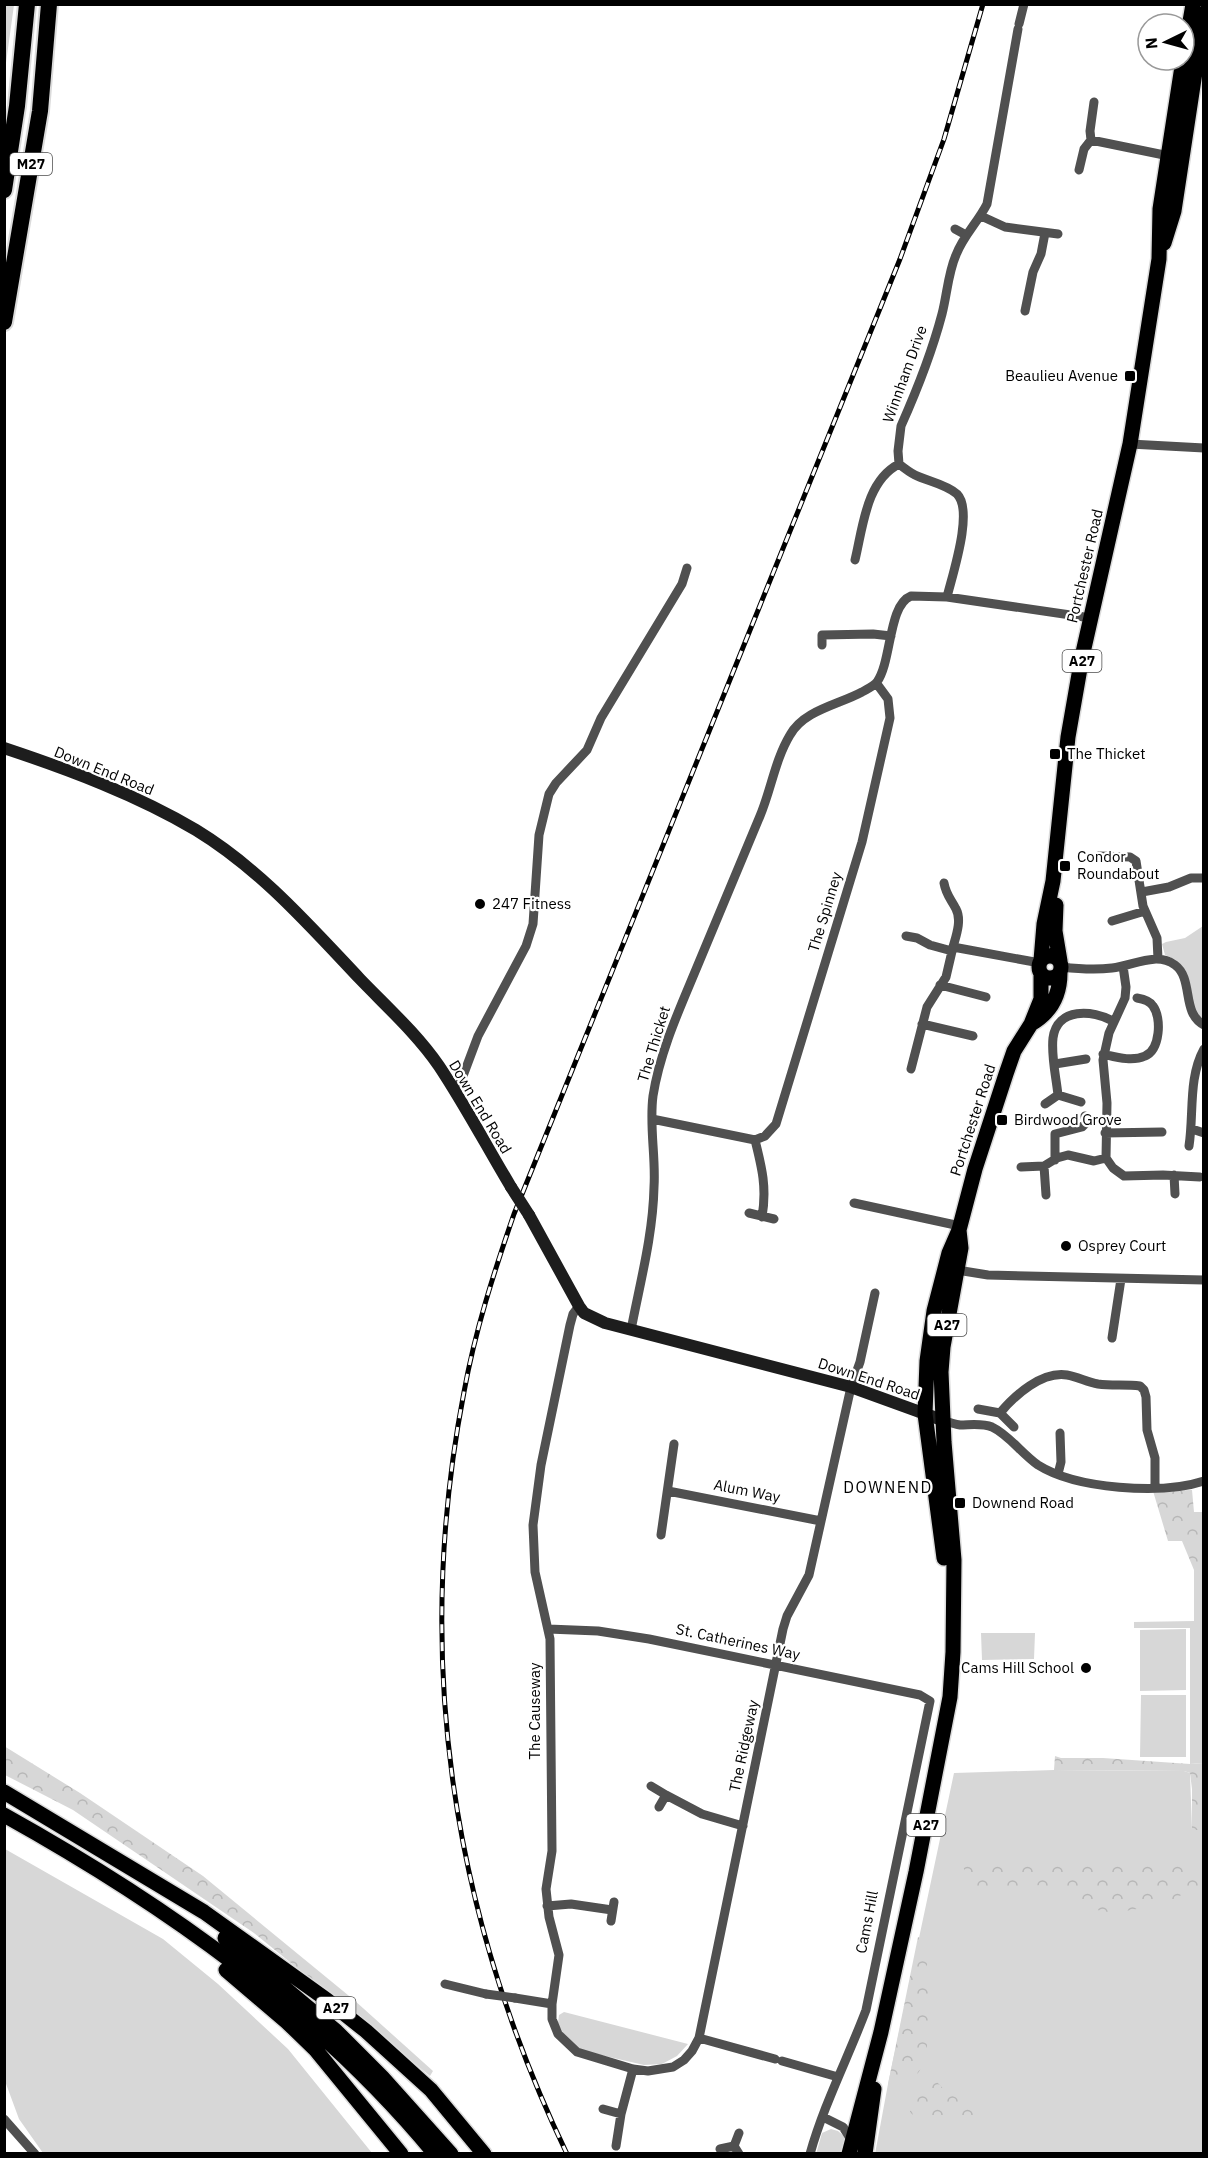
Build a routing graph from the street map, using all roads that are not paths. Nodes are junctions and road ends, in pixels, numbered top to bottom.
1 (27, 4) edge
2 (49, 4) edge
3 (1024, 4) edge
4 (1203, 12) edge
5 (1182, 72) edge
6 (1094, 102) dead end
7 (1091, 140) junction
8 (1168, 156) junction
9 (1079, 170) dead end
10 (4, 190) edge
11 (981, 216) junction
12 (956, 229) dead end
13 (1045, 233) junction
14 (1058, 234) dead end
15 (966, 236) junction
16 (1159, 259) junction
17 (1025, 311) dead end
18 (4, 322) edge
19 (1130, 444) junction
20 (1203, 448) edge
21 (900, 464) junction
22 (855, 560) dead end
23 (687, 568) dead end
24 (947, 597) junction
25 (1091, 618) junction
26 (810, 635) dead end
27 (891, 636) junction
28 (877, 684) junction
29 (4, 748) edge
30 (1099, 856) dead end
31 (1203, 878) edge
32 (1053, 881) junction
33 (944, 883) dead end
34 (1142, 892) junction
35 (1145, 911) junction
36 (1112, 921) dead end
37 (906, 936) dead end
38 (953, 949) junction
39 (1158, 958) junction
40 (1041, 966) junction
41 (1123, 966) junction
42 (1061, 967) junction
43 (940, 985) junction
44 (986, 997) dead end
45 (1137, 998) dead end
46 (1113, 1021) junction
47 (922, 1024) junction
48 (1031, 1024) junction
49 (1203, 1025) edge
50 (973, 1036) dead end
51 (1203, 1049) edge
52 (1103, 1054) junction
53 (1086, 1059) dead end
54 (1055, 1064) junction
55 (1200, 1066) edge
56 (911, 1069) dead end
57 (453, 1088) junction
58 (1058, 1095) junction
59 (1081, 1102) dead end
60 (1045, 1104) dead end
61 (1085, 1116) dead end
62 (652, 1119) junction
63 (1192, 1129) junction
64 (1162, 1132) dead end
65 (1105, 1133) junction
66 (1203, 1133) edge
67 (755, 1140) junction
68 (1189, 1146) dead end
69 (1106, 1158) junction
70 (1055, 1160) junction
71 (1044, 1166) junction
72 (1022, 1167) dead end
73 (1174, 1175) junction
74 (1200, 1177) dead end
75 (1175, 1194) dead end
76 (1046, 1195) dead end
77 (854, 1203) dead end
78 (749, 1213) dead end
79 (762, 1217) junction
80 (774, 1219) dead end
81 (959, 1228) junction
82 (957, 1270) junction
83 (1121, 1279) junction
84 (1203, 1280) edge
85 (875, 1293) dead end
86 (579, 1306) junction
87 (632, 1330) junction
88 (1112, 1338) dead end
89 (1021, 1378) dead end
90 (851, 1387) junction
91 (1027, 1388) junction
92 (978, 1409) dead end
93 (1000, 1413) junction
94 (925, 1414) junction
95 (942, 1420) junction
96 (1014, 1427) dead end
97 (1060, 1433) dead end
98 (674, 1444) dead end
99 (1058, 1474) junction
100 (1203, 1481) edge
101 (1155, 1487) junction
102 (668, 1491) junction
103 (821, 1521) junction
104 (661, 1534) dead end
105 (953, 1615) junction
106 (548, 1629) junction
107 (776, 1666) junction
108 (920, 1695) joint
109 (651, 1786) dead end
110 (4, 1792) edge
111 (666, 1795) junction
112 (659, 1807) dead end
113 (4, 1815) edge
114 (743, 1826) junction
115 (164, 1889) junction
116 (547, 1906) junction
117 (153, 1907) junction
118 (612, 1911) dead end
119 (445, 1984) dead end
120 (552, 2004) junction
121 (880, 2032) junction
122 (699, 2038) junction
123 (633, 2069) junction
124 (838, 2077) junction
125 (603, 2109) dead end
126 (621, 2114) junction
127 (823, 2117) junction
128 (4, 2119) edge
129 (739, 2133) dead end
130 (616, 2146) dead end
131 (851, 2147) edge
132 (720, 2149) dead end
133 (736, 2150) edge
134 (34, 2154) edge
135 (401, 2154) edge
136 (435, 2154) edge
137 (452, 2154) edge
138 (484, 2154) edge
139 (810, 2154) edge
140 (865, 2154) edge

1 - 10 highway, M27
2 - 18 highway, M27
3 - 11 street, Winnham Drive
4 - 16 main road, Portchester Road / A27
5 - 8 main road, Portchester Road / A27
6 - 7 street
7 - 8 street
7 - 9 street
8 - 16 main road, Portchester Road / A27
11 - 13 street
11 - 15 street, Winnham Drive
12 - 15 street
13 - 14 street
13 - 17 street
15 - 21 street, Winnham Drive
16 - 19 main road, Portchester Road / A27
19 - 20 street
19 - 25 main road, Portchester Road / A27
21 - 22 street
21 - 24 street
23 - 57 street
24 - 25 street
24 - 27 street
25 - 32 main road, Portchester Road / A27
26 - 27 street
27 - 28 street
28 - 62 street, The Thicket
28 - 67 street, The Spinney
29 - 57 street, Down End Road
30 - 34 street
31 - 34 street
32 - 40 main road, Portchester Road / A27
32 - 42 main road, Portchester Road / A27
33 - 38 street
34 - 35 street
35 - 36 street
35 - 39 street
37 - 38 street
38 - 40 street
38 - 43 street
39 - 41 street
39 - 49 street
40 - 42 main road
40 - 48 main road, Portchester Road / A27
41 - 42 street
41 - 46 street
42 - 48 main road, Portchester Road / A27
43 - 44 street
43 - 47 street
45 - 52 street
46 - 52 street
46 - 54 street
47 - 50 street
47 - 56 street
48 - 81 main road, Portchester Road / A27
51 - 55 street
52 - 65 street
53 - 54 street
54 - 58 street
55 - 63 street
57 - 86 street, Down End Road, bridge
58 - 59 street
58 - 60 street
61 - 70 street
62 - 67 street
62 - 87 street, The Thicket
63 - 66 street
63 - 68 street
64 - 65 street
65 - 69 street
67 - 79 street
69 - 70 street
69 - 73 street
70 - 71 street
71 - 72 street
71 - 76 street
73 - 74 street
73 - 75 street
77 - 81 street
78 - 79 street
79 - 80 street
81 - 82 main road, Portchester Road / A27
81 - 94 main road, Portchester Road / A27
82 - 83 street
82 - 95 main road, Portchester Road / A27
83 - 84 street
83 - 88 street
85 - 90 street, The Ridgeway
86 - 87 street, Down End Road
86 - 106 street, The Causeway
87 - 90 street, Down End Road
89 - 91 street
90 - 94 street, Down End Road
90 - 103 street, The Ridgeway
91 - 93 street
91 - 101 street
92 - 93 street
93 - 96 street
94 - 95 street, Down End Road
94 - 105 main road, A27
95 - 99 street
95 - 105 main road, A27
97 - 99 street
98 - 102 street
99 - 101 street
100 - 101 street
102 - 103 street, Alum Way
102 - 104 street
103 - 107 street, The Ridgeway
105 - 121 main road, A27
106 - 107 street, St. Catherines Way
106 - 116 street, The Causeway
107 - 108 street, St. Catherines Way
107 - 114 street, The Ridgeway
108 - 124 street, Cams Hill
109 - 111 street
110 - 115 main road, A27
111 - 112 street
111 - 114 street
113 - 117 main road, A27
114 - 122 street, The Ridgeway
115 - 137 main road, A27
115 - 138 main road, A27
116 - 118 street
116 - 120 street, The Causeway
117 - 135 main road, A27
117 - 136 main road, A27
119 - 120 street, bridge
120 - 123 street, The Causeway
121 - 131 main road, A27
121 - 140 main road, A27
122 - 123 street, The Ridgeway
122 - 124 street
123 - 126 street
124 - 127 street, Cams Hill
125 - 126 street
126 - 130 street
127 - 131 street
127 - 139 street, Cams Hill
128 - 134 street
129 - 133 street
132 - 133 street

